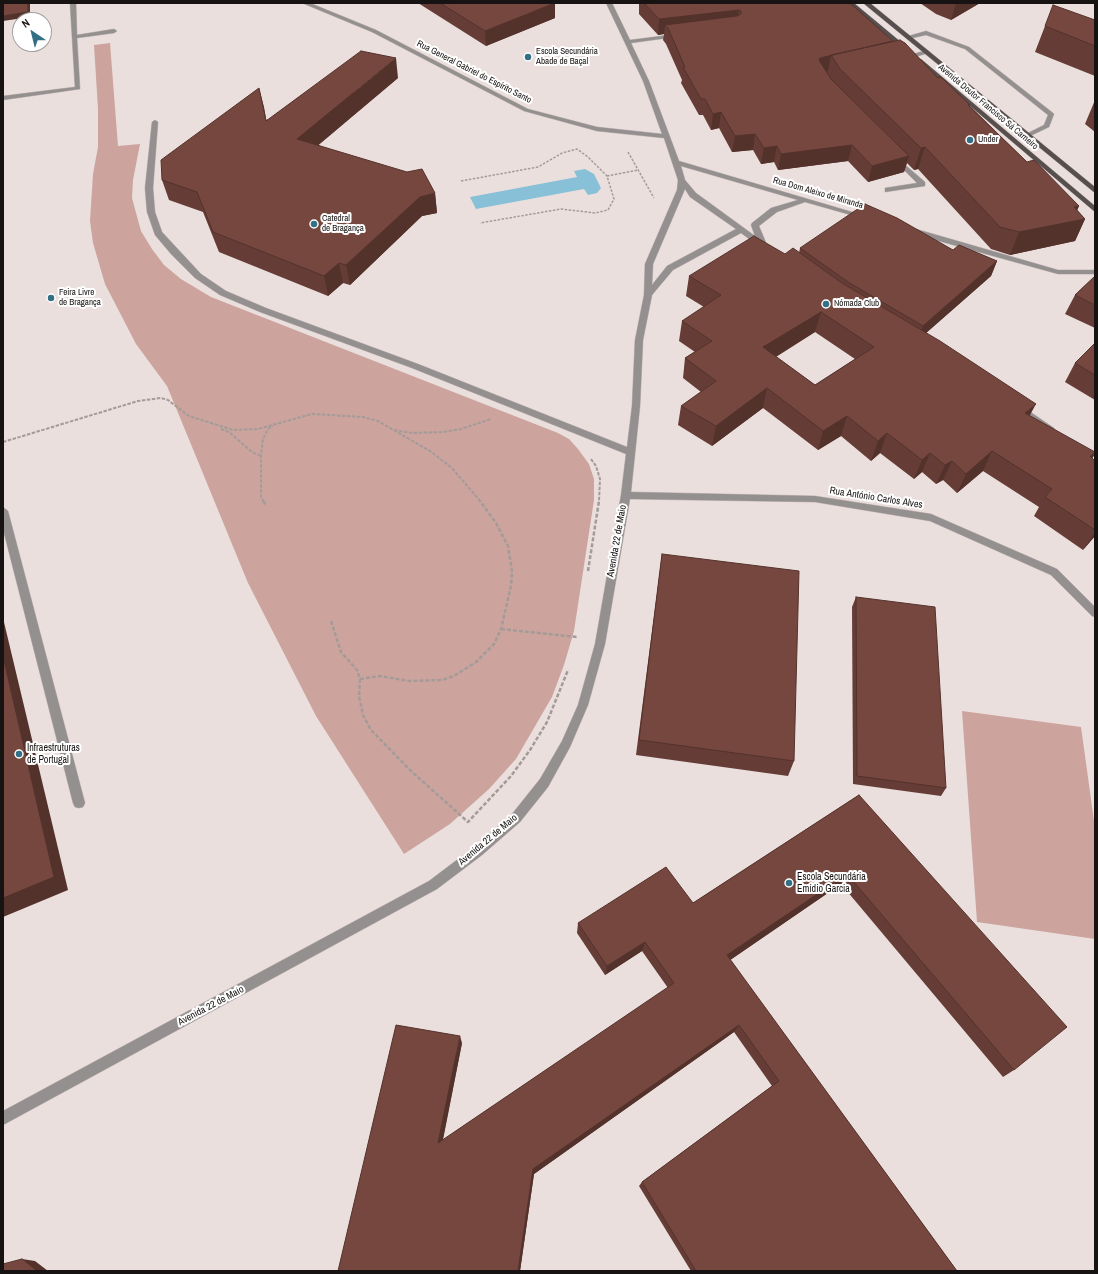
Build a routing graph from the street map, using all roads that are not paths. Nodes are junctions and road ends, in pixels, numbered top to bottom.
1 (73, 3) edge
2 (305, 3) edge
3 (609, 3) edge
4 (850, 3) edge
5 (866, 3) edge
6 (114, 31) dead end
7 (681, 35) edge
8 (74, 37) junction
9 (908, 37) junction
10 (628, 42) junction
11 (927, 52) junction
12 (914, 56) junction
13 (898, 59) edge
14 (3, 98) edge
15 (155, 122) dead end
16 (666, 136) junction
17 (1026, 136) junction
18 (890, 152) edge
19 (676, 162) junction
20 (682, 180) junction
21 (888, 190) dead end
22 (1095, 191) edge
23 (804, 200) junction
24 (1095, 210) edge
25 (873, 220) edge
26 (904, 228) edge
27 (741, 230) junction
28 (1095, 272) edge
29 (648, 295) junction
30 (1015, 406) edge
31 (1059, 436) edge
32 (630, 452) junction
33 (626, 495) junction
34 (3, 511) edge
35 (1095, 613) edge
36 (79, 803) dead end
37 (3, 1118) edge

1 - 8 street
2 - 16 street, Rua General Gabriel do Espírito Santo
3 - 10 street
4 - 12 main road, Avenida Doutor Francisco Sá Carneiro
5 - 9 main road, Avenida Doutor Francisco Sá Carneiro
6 - 8 street
7 - 10 street
8 - 14 street
9 - 11 main road, Avenida Doutor Francisco Sá Carneiro
9 - 17 street
10 - 16 street
11 - 12 street
11 - 17 main road, Avenida Doutor Francisco Sá Carneiro
12 - 13 street
12 - 24 main road, Avenida Doutor Francisco Sá Carneiro
15 - 32 street
16 - 19 street
17 - 22 main road, Avenida Doutor Francisco Sá Carneiro
18 - 21 street
19 - 20 street
19 - 23 street, Rua Dom Aleixo de Miranda
20 - 27 street
20 - 29 street, Avenida 22 de Maio
23 - 25 street, Rua Dom Aleixo de Miranda
23 - 27 street
26 - 28 street
27 - 29 street
29 - 32 street, Avenida 22 de Maio
30 - 31 street
32 - 33 street, Avenida 22 de Maio
33 - 35 street, Rua António Carlos Alves
33 - 37 street, Avenida 22 de Maio
34 - 36 street

